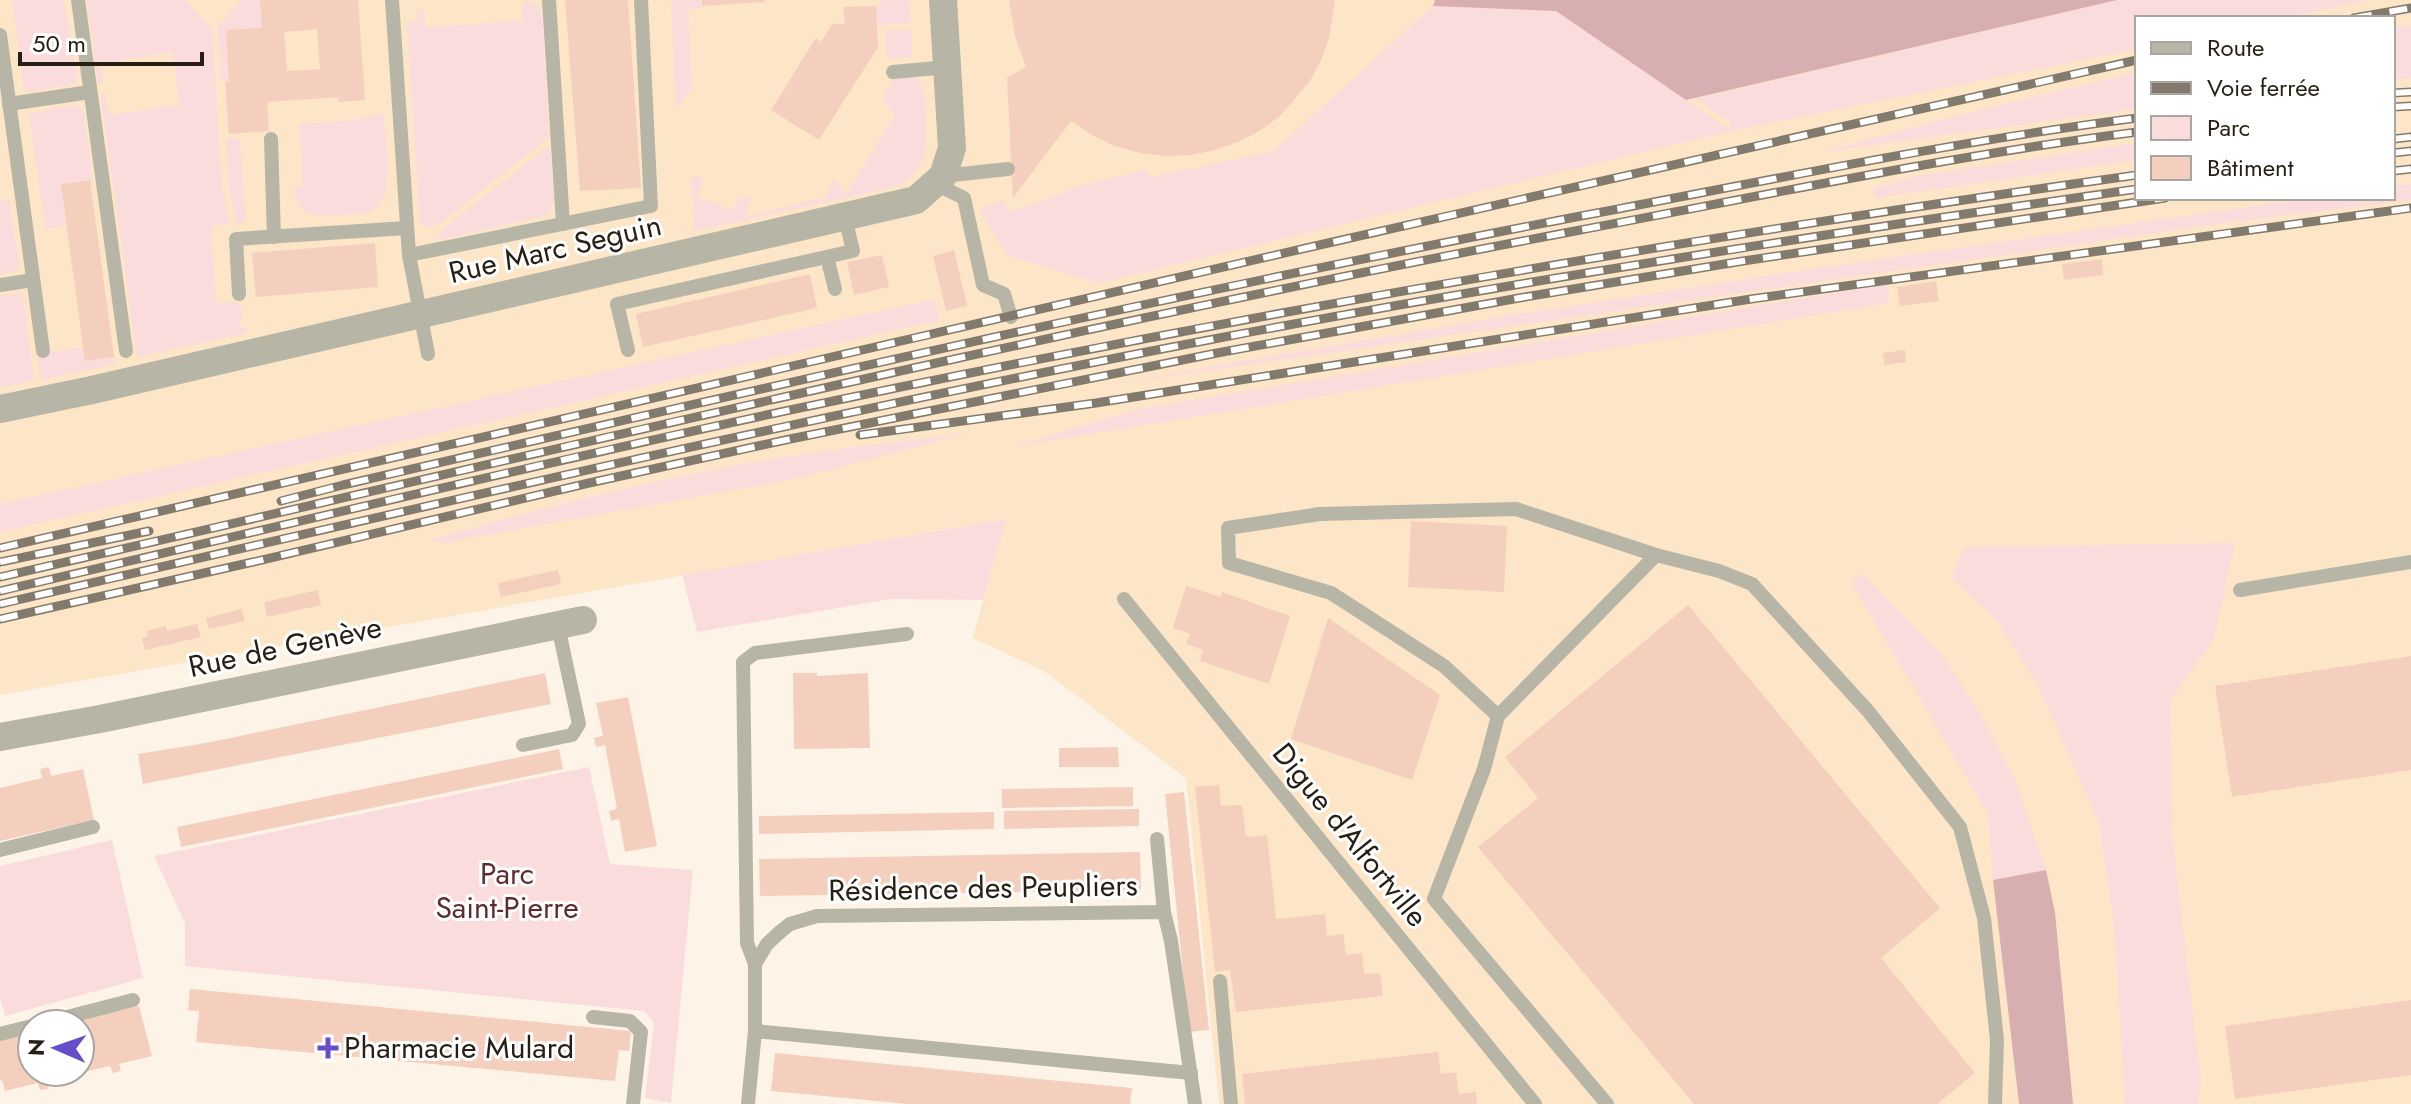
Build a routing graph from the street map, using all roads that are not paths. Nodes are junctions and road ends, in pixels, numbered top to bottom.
1 (78, 0) edge
2 (393, 0) edge
3 (549, 0) edge
4 (641, 0) edge
5 (943, 0) edge
6 (0, 35) edge
7 (948, 67) junction
8 (893, 72) dead end
9 (90, 92) junction
10 (9, 104) junction
11 (271, 139) dead end
12 (1008, 169) dead end
13 (939, 180) junction
14 (845, 217) junction
15 (563, 224) junction
16 (407, 228) junction
17 (274, 237) junction
18 (409, 255) junction
19 (827, 257) junction
20 (33, 280) junction
21 (0, 285) edge
22 (624, 285) junction
23 (835, 289) dead end
24 (239, 294) dead end
25 (420, 315) junction
26 (1011, 317) dead end
27 (628, 350) dead end
28 (43, 351) dead end
29 (126, 351) dead end
30 (428, 354) dead end
31 (0, 409) edge
32 (1656, 555) junction
33 (2411, 562) edge
34 (2240, 590) dead end
35 (1124, 599) dead end
36 (570, 623) joint
37 (907, 634) dead end
38 (1498, 716) junction
39 (0, 737) edge
40 (523, 745) dead end
41 (93, 827) dead end
42 (1339, 838) dead end
43 (1157, 839) dead end
44 (1327, 848) junction
45 (0, 850) edge
46 (1164, 912) junction
47 (755, 964) junction
48 (1220, 981) dead end
49 (133, 1000) dead end
50 (96, 1010) edge
51 (593, 1017) dead end
52 (755, 1031) junction
53 (1191, 1073) junction
54 (633, 1104) edge
55 (748, 1104) edge
56 (1195, 1104) edge
57 (1231, 1104) edge
58 (1535, 1104) edge
59 (1607, 1104) edge
60 (1995, 1104) edge

1 - 9 lane
2 - 16 lane
3 - 15 lane
4 - 15 lane
5 - 7 street
6 - 10 lane
7 - 8 lane
7 - 13 street
9 - 10 lane
9 - 29 lane
10 - 20 lane
11 - 17 lane
12 - 13 lane
13 - 14 street, Rue Marc Seguin
13 - 26 lane
14 - 19 lane
14 - 22 street, Rue Marc Seguin
15 - 18 lane
16 - 17 lane
16 - 18 lane
17 - 24 lane
18 - 25 lane
19 - 22 lane
19 - 23 lane
20 - 21 lane
20 - 28 lane
22 - 25 street, Rue Marc Seguin
22 - 27 lane
25 - 30 lane
25 - 31 street, Rue Marc Seguin
32 - 38 lane
32 - 38 lane
32 - 60 lane
33 - 34 lane
35 - 44 lane, Digue d'Alfortville
36 - 39 street, Rue de Genève
36 - 40 lane
37 - 47 lane
38 - 59 lane
41 - 45 lane
42 - 44 lane
43 - 46 lane
44 - 58 lane, Digue d'Alfortville
46 - 47 lane, Résidence des Peupliers
46 - 53 lane, Résidence des Peupliers
47 - 52 lane
48 - 57 lane
49 - 50 lane
51 - 54 lane
52 - 53 lane
52 - 55 lane
53 - 56 lane, Résidence des Peupliers

